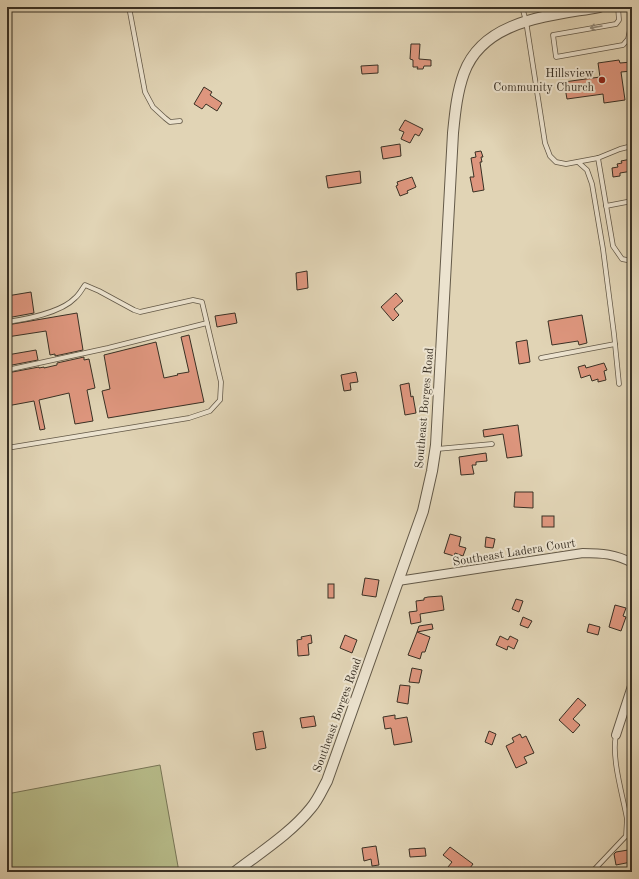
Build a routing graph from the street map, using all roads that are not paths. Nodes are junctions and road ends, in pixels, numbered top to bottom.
1 (129, 7) edge
2 (522, 7) edge
3 (599, 7) edge
4 (618, 7) edge
5 (526, 21) junction
6 (632, 21) edge
7 (180, 121) dead end
8 (632, 146) edge
9 (598, 158) junction
10 (578, 162) junction
11 (632, 201) edge
12 (606, 206) junction
13 (632, 261) edge
14 (7, 322) edge
15 (207, 324) junction
16 (615, 344) junction
17 (541, 358) dead end
18 (7, 370) edge
19 (619, 384) dead end
20 (492, 444) dead end
21 (7, 448) edge
22 (435, 450) junction
23 (632, 563) edge
24 (398, 581) junction
25 (632, 686) edge
26 (616, 735) joint
27 (235, 872) edge
28 (592, 872) edge

1 - 7 lane
2 - 5 lane
3 - 5 street, Southeast Borges Road
4 -> 6 lane
5 - 10 lane
5 - 22 street, Southeast Borges Road
8 - 9 lane
9 - 10 lane
9 - 12 lane
10 - 16 lane
11 - 12 lane
12 - 13 lane
14 - 15 lane
15 - 18 lane
15 - 21 lane
16 - 17 lane
16 - 19 lane
20 - 22 lane
22 - 24 street, Southeast Borges Road
23 - 24 street, Southeast Ladera Court
24 - 27 street, Southeast Borges Road
25 - 26 street
26 - 28 lane

